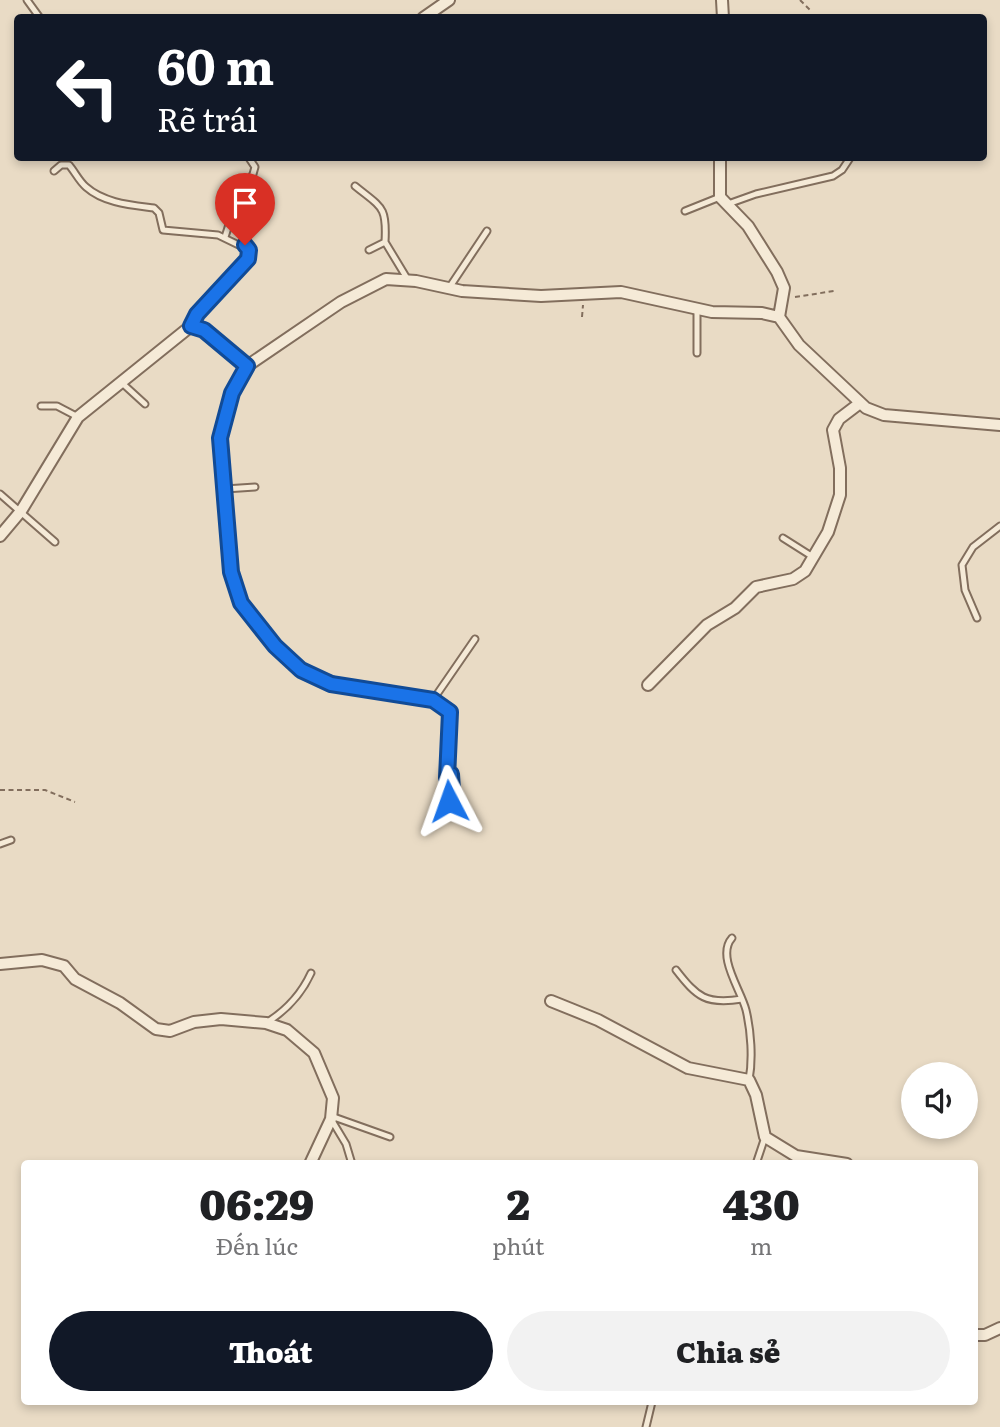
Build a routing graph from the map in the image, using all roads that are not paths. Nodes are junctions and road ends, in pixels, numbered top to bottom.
1 (449, 0) edge
2 (429, 14) edge
3 (251, 161) edge
4 (720, 161) edge
5 (848, 161) edge
6 (54, 171) dead end
7 (355, 186) dead end
8 (722, 201) junction
9 (685, 211) dead end
10 (487, 231) dead end
11 (225, 237) junction
12 (385, 242) junction
13 (369, 250) dead end
14 (408, 279) junction
15 (449, 288) junction
16 (697, 310) junction
17 (779, 317) junction
18 (191, 326) junction
19 (697, 353) dead end
20 (247, 366) junction
21 (122, 383) junction
22 (145, 404) dead end
23 (860, 404) junction
24 (41, 406) dead end
25 (78, 417) junction
26 (1000, 425) edge
27 (255, 486) dead end
28 (225, 489) junction
29 (0, 494) edge
30 (21, 511) junction
31 (1000, 526) edge
32 (0, 536) edge
33 (783, 538) dead end
34 (55, 542) dead end
35 (813, 557) junction
36 (977, 618) dead end
37 (475, 639) dead end
38 (648, 685) dead end
39 (433, 700) junction
40 (449, 801) dead end
41 (11, 840) dead end
42 (0, 844) edge
43 (732, 938) dead end
44 (0, 964) edge
45 (676, 970) dead end
46 (311, 973) dead end
47 (742, 999) junction
48 (551, 1001) dead end
49 (266, 1023) junction
50 (749, 1080) junction
51 (331, 1118) junction
52 (765, 1137) junction
53 (390, 1138) dead end
54 (312, 1160) edge
55 (351, 1160) edge
56 (757, 1160) edge
57 (813, 1160) edge
58 (1000, 1328) edge
59 (978, 1335) edge
60 (651, 1405) edge
61 (646, 1427) edge

1 - 2 street
3 - 11 lane
4 - 8 street
5 - 8 lane
6 - 11 lane
7 - 12 lane
8 - 9 lane
8 - 17 street
10 - 15 lane
11 - 18 lane
12 - 13 lane
12 - 14 lane
14 - 15 street
14 - 20 street
15 - 16 street
16 - 17 street
16 - 19 lane
17 - 23 street
18 - 20 street
18 - 21 street
20 - 28 street
21 - 22 lane
21 - 25 street
23 - 26 street
23 - 35 street
24 - 25 lane
25 - 30 street
27 - 28 lane
28 - 39 street
29 - 30 lane
30 - 32 street
30 - 34 lane
31 - 36 lane
33 - 35 lane
35 - 38 street
37 - 39 lane
39 - 40 street
41 - 42 lane
43 - 47 lane
44 - 49 street
45 - 47 lane
46 - 49 lane
47 - 50 lane
48 - 50 street
49 - 51 street
50 - 52 street
51 - 53 lane
51 - 54 street
51 - 55 lane
52 - 56 lane
52 - 57 street
58 - 59 street
60 - 61 lane

